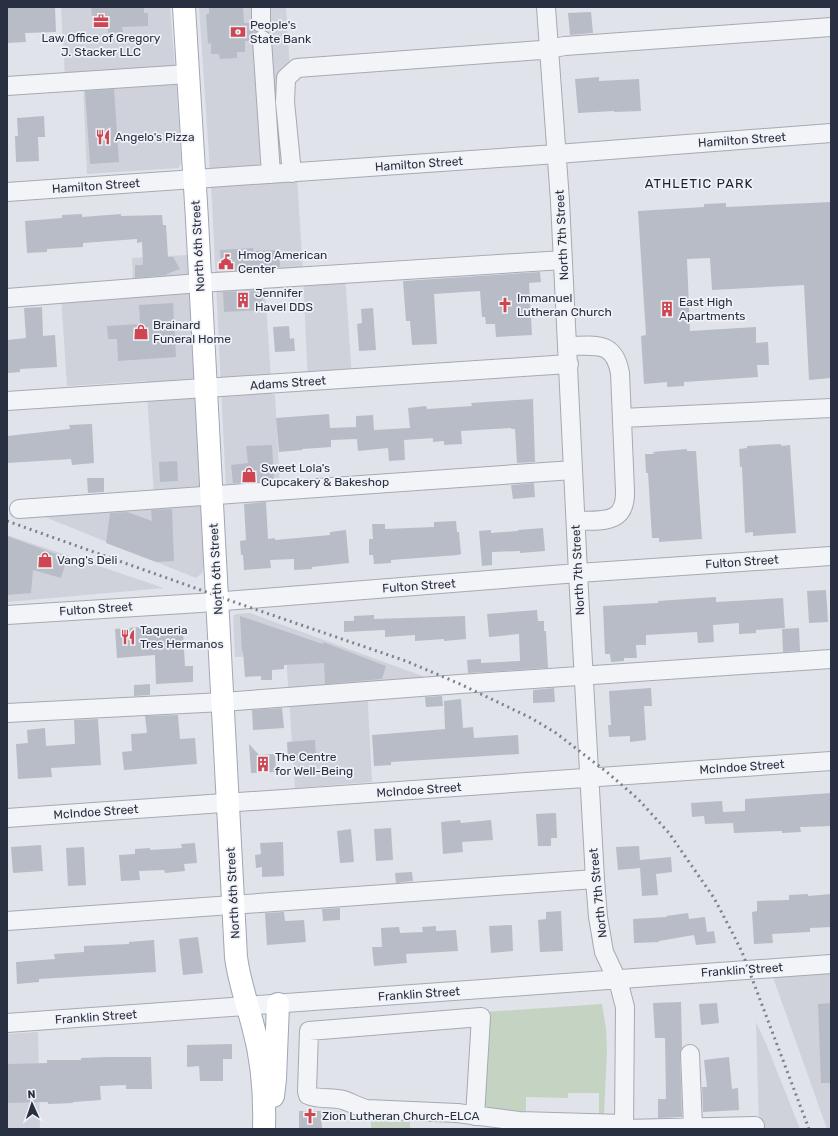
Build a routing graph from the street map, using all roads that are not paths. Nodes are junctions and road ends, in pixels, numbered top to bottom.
1 (184, 7) edge
2 (546, 7) edge
3 (261, 23) edge
4 (831, 27) edge
5 (549, 49) junction
6 (188, 74) junction
7 (7, 86) edge
8 (831, 133) edge
9 (557, 154) junction
10 (292, 173) junction
11 (271, 174) junction
12 (195, 180) junction
13 (7, 192) edge
14 (563, 260) junction
15 (200, 283) junction
16 (7, 298) edge
17 (568, 346) junction
18 (568, 364) junction
19 (206, 388) junction
20 (7, 401) edge
21 (831, 408) edge
22 (622, 418) junction
23 (573, 470) junction
24 (212, 496) junction
25 (19, 509) dead end
26 (576, 521) junction
27 (831, 556) edge
28 (578, 573) junction
29 (218, 602) junction
30 (7, 615) edge
31 (831, 659) edge
32 (584, 676) junction
33 (223, 702) junction
34 (7, 713) edge
35 (831, 761) edge
36 (590, 778) junction
37 (229, 803) junction
38 (7, 818) edge
39 (595, 879) junction
40 (234, 904) junction
41 (7, 921) edge
42 (831, 964) edge
43 (618, 979) junction
44 (278, 1004) junction
45 (248, 1006) junction
46 (7, 1023) edge
47 (690, 1054) dead end
48 (476, 1116) junction
49 (264, 1123) edge
50 (755, 1126) dead end
51 (624, 1127) edge
52 (693, 1127) junction

1 - 6 main road, North 6th Street
2 - 5 street, North 7th Street
3 - 11 street
4 - 5 street
5 - 9 street, North 7th Street
5 - 10 street
6 - 7 street
6 - 12 main road, North 6th Street
8 - 9 street, Hamilton Street
9 - 10 street, Hamilton Street
9 - 14 street, North 7th Street
10 - 11 street, Hamilton Street
11 - 12 street, Hamilton Street
12 - 13 street, Hamilton Street
12 - 15 main road, North 6th Street
14 - 15 street
14 - 17 street, North 7th Street
15 - 16 street
15 - 19 main road, North 6th Street
17 - 18 street, North 7th Street
17 - 22 street
18 - 19 street, Adams Street
18 - 23 street, North 7th Street
19 - 20 street, Adams Street
19 - 24 main road, North 6th Street
21 - 22 street
22 - 26 street
23 - 24 street
23 - 26 street, North 7th Street
24 - 25 street
24 - 29 main road, North 6th Street
26 - 28 street, North 7th Street
27 - 28 street, Fulton Street
28 - 29 street, Fulton Street
28 - 32 street, North 7th Street
29 - 30 street, Fulton Street
29 - 33 main road, North 6th Street
31 - 32 street
32 - 33 street
32 - 36 street, North 7th Street
33 - 34 street
33 - 37 main road, North 6th Street
35 - 36 street, McIndoe Street
36 - 37 street, McIndoe Street
36 - 39 street, North 7th Street
37 - 38 street, McIndoe Street
37 - 40 main road, North 6th Street
39 - 40 street
39 - 43 street, North 7th Street
40 - 41 street
40 - 45 main road, North 6th Street
42 - 43 street, Franklin Street
43 - 44 street, Franklin Street
43 - 51 street, North 7th Street
44 - 45 street, Franklin Street
44 - 49 main road
45 - 46 street, Franklin Street
45 - 49 main road, North 6th Street
47 - 52 street
48 - 48 street
48 - 51 street
50 - 52 street
51 - 52 street

